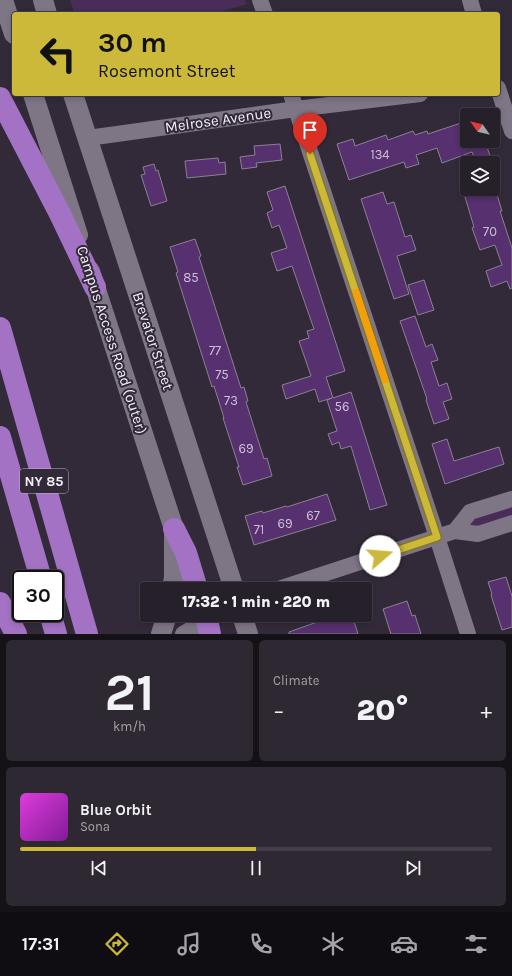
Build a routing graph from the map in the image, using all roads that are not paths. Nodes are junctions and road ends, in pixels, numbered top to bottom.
1 (3, 0) edge
2 (43, 0) edge
3 (260, 0) edge
4 (470, 0) edge
5 (46, 12) edge
6 (264, 12) edge
7 (473, 12) edge
8 (12, 28) edge
9 (512, 83) edge
10 (500, 84) edge
11 (500, 94) edge
12 (34, 96) edge
13 (74, 96) edge
14 (292, 96) edge
15 (403, 96) edge
16 (0, 98) edge
17 (296, 109) junction
18 (512, 131) edge
19 (88, 138) junction
20 (95, 287) junction
21 (0, 328) edge
22 (0, 436) edge
23 (512, 498) edge
24 (512, 523) edge
25 (174, 529) junction
26 (455, 531) junction
27 (437, 537) junction
28 (37, 570) edge
29 (173, 582) edge
30 (195, 582) edge
31 (232, 582) edge
32 (299, 582) edge
33 (0, 602) edge
34 (53, 622) edge
35 (208, 622) edge
36 (244, 622) edge
37 (16, 634) edge
38 (56, 634) edge
39 (87, 634) edge
40 (183, 634) edge
41 (248, 634) edge
42 (468, 634) edge

1 - 8 street
2 - 5 street
3 - 6 street
4 - 7 street
9 - 10 street
11 - 18 street
12 - 20 street, Campus Access Road (outer)
13 - 19 street, Brevator Street
14 - 17 street
15 - 17 street, Melrose Avenue
16 - 20 highway
17 - 19 street, Melrose Avenue
17 - 27 street
19 - 31 street, Brevator Street
20 - 25 street, Campus Access Road (outer)
21 - 39 highway, NY 85
22 - 28 highway, NY 85
23 - 26 street
24 - 26 street
25 - 29 street, Campus Access Road (outer)
25 - 30 highway
26 - 27 street
27 - 32 street
27 - 42 street
33 - 37 highway
34 - 38 highway
35 - 40 street
36 - 41 street

